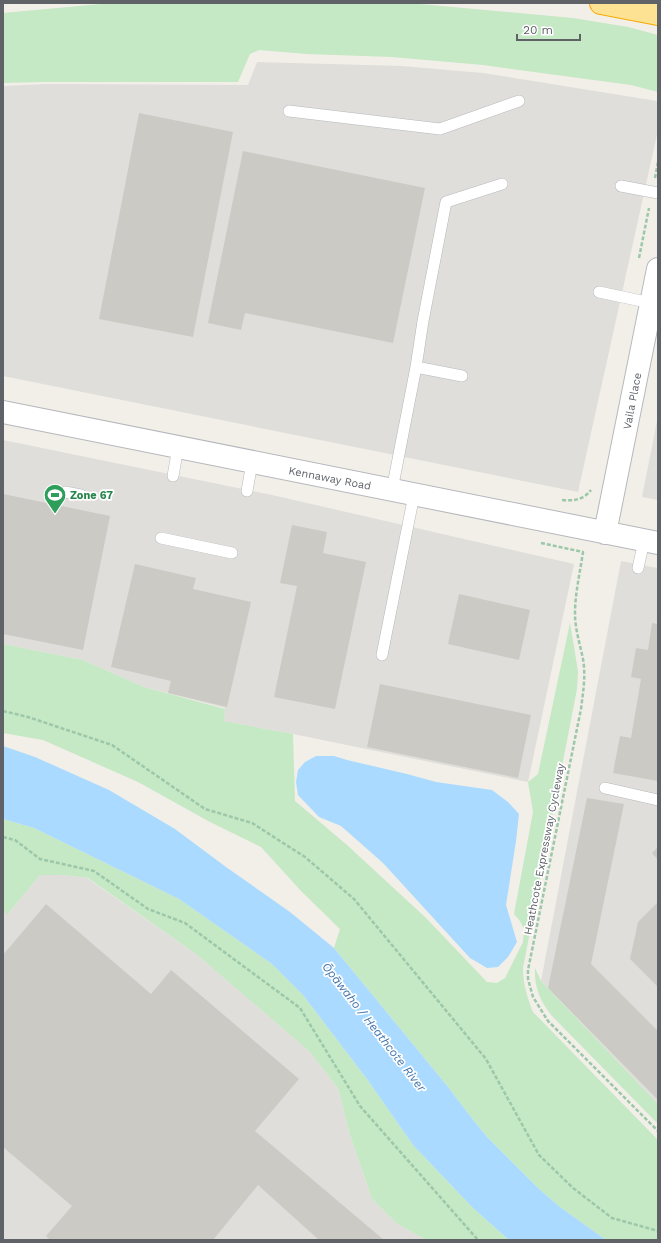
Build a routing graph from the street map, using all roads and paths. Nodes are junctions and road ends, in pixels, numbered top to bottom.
1 (601, 3) edge
2 (658, 14) edge
3 (519, 101) dead end
4 (289, 111) dead end
5 (502, 184) dead end
6 (621, 186) dead end
7 (658, 193) edge
8 (658, 270) edge
9 (599, 292) dead end
10 (651, 303) junction
11 (416, 367) junction
12 (462, 376) dead end
13 (3, 412) edge
14 (178, 447) junction
15 (252, 462) junction
16 (173, 476) dead end
17 (392, 490) junction
18 (247, 491) dead end
19 (65, 492) dead end
20 (82, 495) dead end
21 (414, 495) junction
22 (605, 533) junction
23 (161, 538) dead end
24 (651, 542) edge
25 (552, 546) dead end
26 (232, 552) dead end
27 (638, 568) dead end
28 (382, 655) dead end
29 (3, 711) edge
30 (605, 788) dead end
31 (658, 800) edge
32 (3, 837) edge
33 (658, 1131) edge
34 (658, 1231) edge
35 (478, 1240) edge

1 - 2 highway
3 - 4 lane
5 - 11 lane
6 - 7 lane
8 - 10 street, Vaila Place
9 - 10 lane
10 - 22 street, Vaila Place
11 - 12 lane
11 - 17 lane
13 - 14 street, Kennaway Road
14 - 15 street, Kennaway Road
14 - 16 lane
15 - 17 street, Kennaway Road
15 - 18 lane
17 - 21 street, Kennaway Road
19 - 20 lane
21 - 22 street, Kennaway Road
21 - 28 lane
22 - 24 street, Kennaway Road
23 - 26 lane
24 - 27 lane
25 - 33 path, Heathcote Expressway Cycleway
29 - 34 path
30 - 31 lane
32 - 35 path

